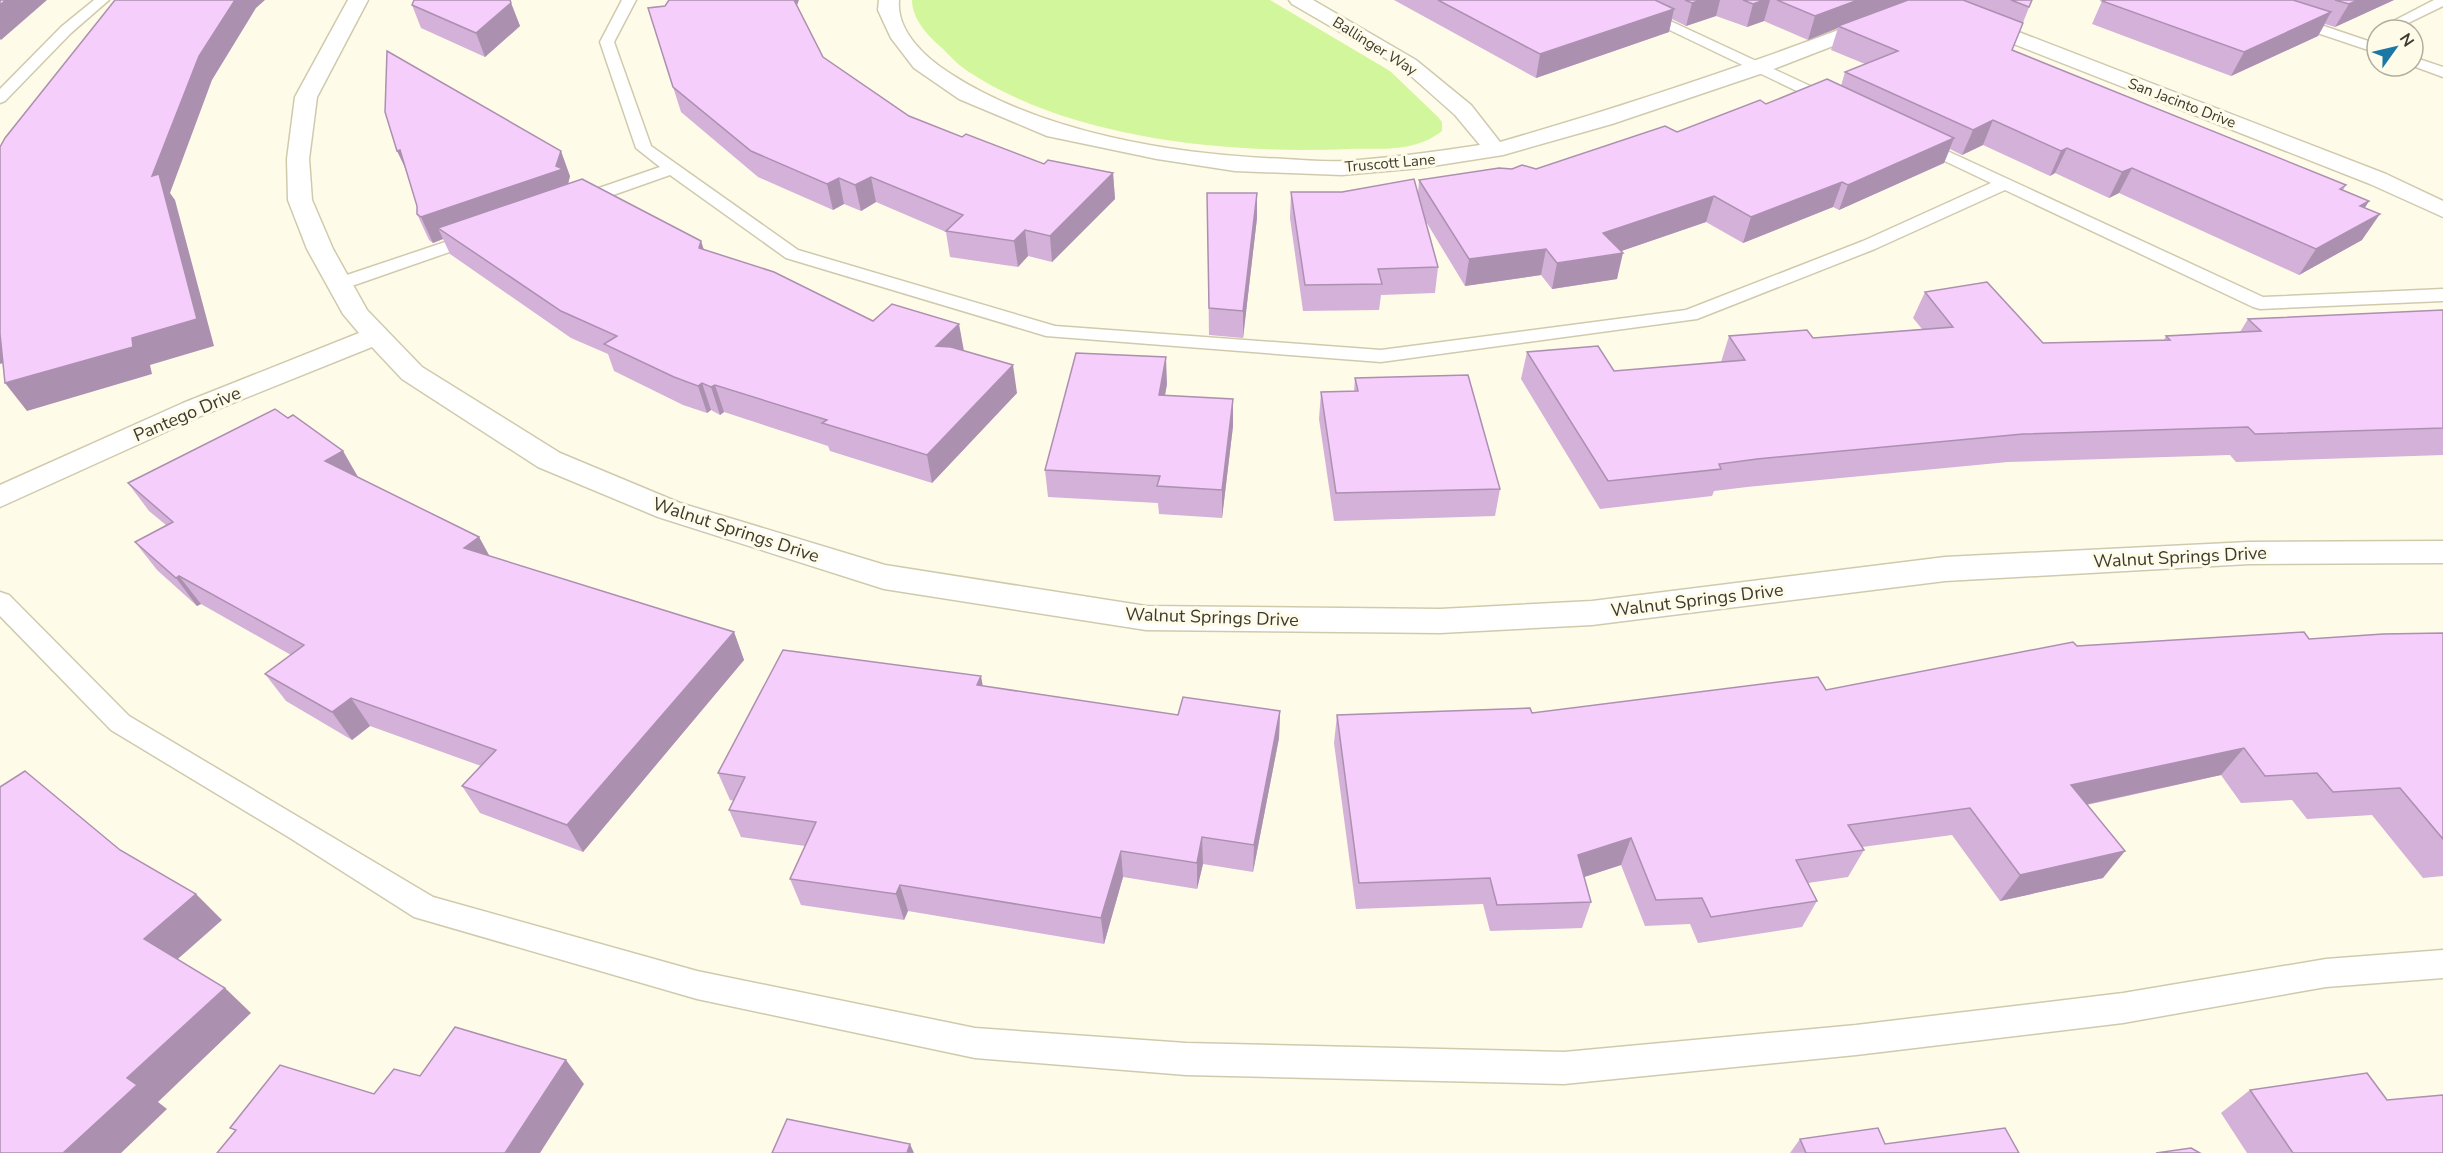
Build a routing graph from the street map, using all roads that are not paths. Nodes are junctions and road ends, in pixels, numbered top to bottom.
1 (102, 0) edge
2 (358, 0) edge
3 (629, 0) edge
4 (889, 0) edge
5 (1299, 0) edge
6 (1614, 0) edge
7 (2233, 0) edge
8 (2443, 1) edge
9 (1912, 7) edge
10 (2408, 18) edge
11 (2365, 38) edge
12 (2357, 42) junction
13 (2365, 45) edge
14 (2425, 65) edge
15 (1759, 68) junction
16 (2443, 72) edge
17 (0, 98) edge
18 (1844, 108) edge
19 (1898, 133) edge
20 (1495, 150) junction
21 (673, 168) junction
22 (2005, 183) junction
23 (561, 207) edge
24 (2443, 210) edge
25 (495, 230) edge
26 (339, 284) junction
27 (2443, 295) edge
28 (376, 336) junction
29 (0, 497) edge
30 (2443, 552) edge
31 (0, 601) edge
32 (2443, 964) edge

1 - 17 lane
2 - 26 street, Walnut Springs Drive
3 - 21 lane
4 - 20 street, Truscott Lane
5 - 20 street, Ballinger Way
6 - 15 lane
7 - 12 lane
8 - 10 lane
9 - 15 street, Truscott Lane
9 - 24 street, San Jacinto Drive
11 - 12 lane
12 - 13 lane
14 - 16 lane
15 - 18 lane
15 - 20 street, Truscott Lane
19 - 22 lane
21 - 22 lane
21 - 23 lane
22 - 27 lane
25 - 26 lane
26 - 28 street, Walnut Springs Drive
28 - 29 street, Pantego Drive
28 - 30 street, Walnut Springs Drive
31 - 32 lane

